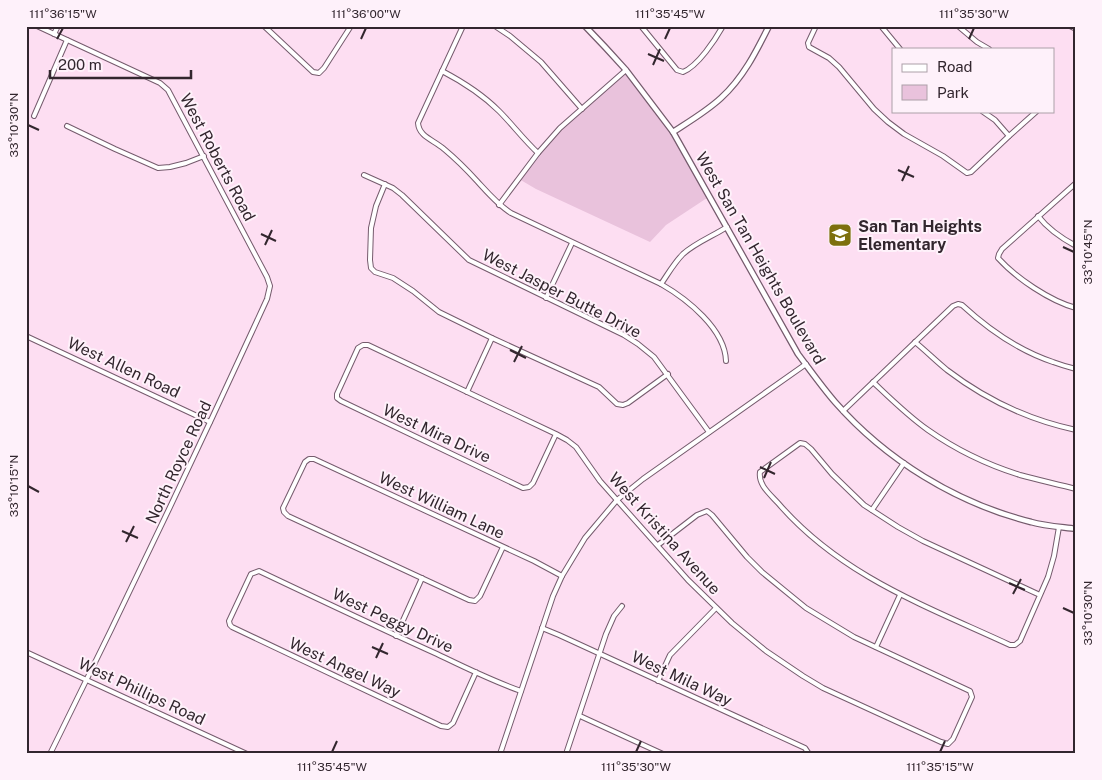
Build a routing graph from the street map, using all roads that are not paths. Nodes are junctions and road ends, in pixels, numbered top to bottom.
1 (37, 26) edge
2 (58, 26) edge
3 (264, 26) edge
4 (463, 26) edge
5 (495, 26) edge
6 (585, 26) edge
7 (641, 26) edge
8 (723, 26) edge
9 (769, 26) edge
10 (816, 26) edge
11 (881, 26) edge
12 (958, 26) edge
13 (1070, 26) edge
14 (350, 27) edge
15 (1076, 29) edge
16 (54, 34) junction
17 (67, 40) junction
18 (899, 48) edge
19 (987, 48) edge
20 (626, 70) junction
21 (442, 71) junction
22 (582, 109) junction
23 (983, 112) edge
24 (1036, 112) edge
25 (34, 116) dead end
26 (67, 126) dead end
27 (673, 132) junction
28 (1009, 136) junction
29 (538, 154) junction
30 (204, 156) junction
31 (364, 174) dead end
32 (1076, 183) edge
33 (385, 184) junction
34 (500, 205) junction
35 (1038, 216) junction
36 (727, 227) junction
37 (572, 243) junction
38 (1076, 246) edge
39 (661, 284) junction
40 (270, 286) joint
41 (546, 298) junction
42 (1076, 308) edge
43 (26, 336) edge
44 (492, 338) junction
45 (915, 342) junction
46 (726, 361) dead end
47 (806, 364) junction
48 (1076, 369) edge
49 (668, 374) junction
50 (873, 382) junction
51 (467, 392) junction
52 (337, 398) joint
53 (843, 411) junction
54 (210, 422) junction
55 (1076, 430) edge
56 (709, 432) junction
57 (556, 434) junction
58 (904, 463) junction
59 (1076, 489) edge
60 (617, 500) junction
61 (872, 510) junction
62 (1059, 526) junction
63 (1076, 529) edge
64 (658, 545) junction
65 (503, 547) junction
66 (562, 576) junction
67 (422, 578) junction
68 (900, 595) junction
69 (1040, 595) junction
70 (622, 606) dead end
71 (716, 608) junction
72 (232, 627) joint
73 (542, 628) junction
74 (396, 636) junction
75 (876, 648) junction
76 (26, 652) edge
77 (599, 653) junction
78 (476, 672) junction
79 (87, 680) junction
80 (658, 681) junction
81 (521, 691) junction
82 (580, 716) junction
83 (809, 753) edge
84 (50, 754) edge
85 (247, 754) edge
86 (500, 754) edge
87 (566, 754) edge
88 (663, 754) edge

1 - 16 street, West Roberts Road
2 - 16 street
3 - 14 street
4 - 21 street
5 - 22 street
6 - 20 street, West San Tan Heights Boulevard
7 - 8 street
9 - 27 street
10 - 28 street
11 - 18 street
12 - 19 street
13 - 15 street
16 - 17 street, West Roberts Road
17 - 25 street
17 - 30 street, West Roberts Road
20 - 22 street
20 - 27 street, West San Tan Heights Boulevard
21 - 29 street
21 - 34 street
22 - 29 street
23 - 28 street
24 - 28 street
26 - 30 street
27 - 36 street, West San Tan Heights Boulevard
29 - 34 street
30 - 40 street, West Roberts Road
31 - 33 street, West Jasper Butte Drive
32 - 35 street
33 - 41 street, West Jasper Butte Drive
33 - 44 street
34 - 37 street
35 - 38 street
35 - 42 street
36 - 39 street
36 - 47 street, West San Tan Heights Boulevard
37 - 39 street
37 - 41 street
39 - 46 street
40 - 54 street, North Royce Road
41 - 49 street, West Jasper Butte Drive
43 - 54 street, West Allen Road
44 - 49 street
44 - 51 street
45 - 48 street
45 - 50 street
45 - 55 street
47 - 53 street, West San Tan Heights Boulevard
47 - 56 street
49 - 56 street, West Jasper Butte Drive
50 - 53 street
50 - 59 street
51 - 52 street, West Kristina Avenue
51 - 57 street, West Kristina Avenue
52 - 57 street, West Mira Drive
53 - 58 street, West San Tan Heights Boulevard
54 - 79 street, North Royce Road
56 - 60 street
57 - 60 street, West Kristina Avenue
58 - 61 street
58 - 62 street, West San Tan Heights Boulevard
60 - 64 street, West Kristina Avenue
60 - 66 street
61 - 68 street
61 - 69 street
62 - 63 street, West San Tan Heights Boulevard
62 - 69 street
64 - 71 street, West Kristina Avenue
64 - 75 street
65 - 66 street, West William Lane
65 - 67 street
65 - 67 street, West William Lane
66 - 73 street
67 - 74 street
68 - 69 street
68 - 75 street
70 - 77 street
71 - 75 street, West Kristina Avenue
71 - 80 street
72 - 74 street, West Peggy Drive
72 - 78 street, West Angel Way
73 - 77 street, West Mila Way
73 - 81 street
74 - 78 street, West Peggy Drive
76 - 79 street, West Phillips Road
77 - 80 street, West Mila Way
77 - 82 street
78 - 81 street, West Peggy Drive
79 - 84 street, North Royce Road
79 - 85 street, West Phillips Road
80 - 83 street, West Mila Way
81 - 86 street
82 - 87 street
82 - 88 street

